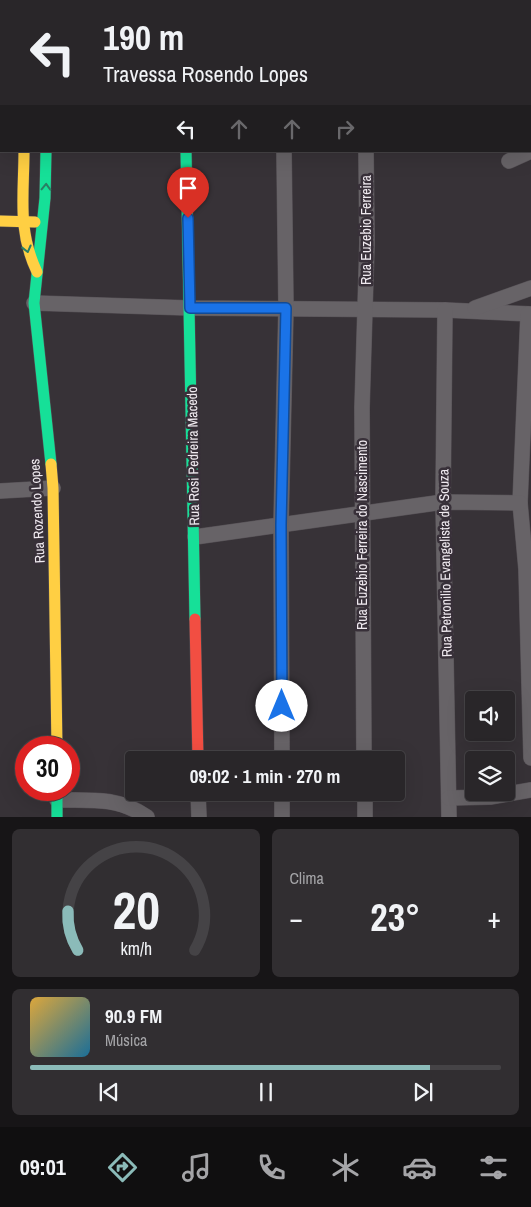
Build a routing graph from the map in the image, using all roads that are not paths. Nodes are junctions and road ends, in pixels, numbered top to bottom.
1 (24, 152) edge
2 (46, 152) edge
3 (186, 152) edge
4 (284, 152) edge
5 (366, 152) edge
6 (529, 152) edge
7 (509, 161) dead end
8 (0, 221) edge
9 (22, 222) junction
10 (43, 223) junction
11 (38, 274) junction
12 (531, 288) edge
13 (34, 303) junction
14 (190, 308) junction
15 (286, 308) junction
16 (365, 309) junction
17 (445, 310) junction
18 (469, 310) junction
19 (529, 314) edge
20 (526, 426) edge
21 (53, 488) junction
22 (0, 491) edge
23 (443, 502) junction
24 (520, 503) junction
25 (362, 513) junction
26 (281, 525) junction
27 (195, 538) junction
28 (528, 569) edge
29 (56, 736) edge
30 (198, 751) edge
31 (282, 751) edge
32 (364, 751) edge
33 (531, 758) edge
34 (531, 790) edge
35 (80, 798) edge
36 (449, 798) junction
37 (57, 801) edge
38 (198, 801) edge
39 (282, 801) edge
40 (365, 801) edge
41 (57, 817) edge
42 (147, 817) edge
43 (199, 817) edge
44 (282, 817) edge
45 (365, 817) edge
46 (448, 817) edge

1 - 9 street
10 -> 2 street, Rua Rozendo Lopes
3 - 14 street, Rua Rosi Pedreira Macedo
4 - 15 street
5 - 16 street, Rua Euzebio Ferreira
6 - 7 street
8 - 9 street
9 - 10 street
9 -> 11 street
10 - 11 street, Rua Rozendo Lopes
11 - 13 street, Rua Rozendo Lopes
12 - 18 street
13 - 14 street
13 - 21 street, Rua Rozendo Lopes
14 - 15 street
14 - 27 street, Rua Rosi Pedreira Macedo
15 - 16 street
15 - 26 street
16 - 17 street
16 - 25 street, Rua Euzebio Ferreira do Nascimento
17 - 18 street
17 - 23 street, Rua Petronilio Evangelista de Souza
18 - 19 street
19 - 20 street
20 - 24 street
21 - 22 street
21 - 29 street, Rua Rozendo Lopes
23 - 24 street
23 - 25 street
23 - 36 street, Rua Petronilio Evangelista de Souza
24 - 28 street
25 - 26 street
25 - 32 street, Rua Euzebio Ferreira do Nascimento
26 - 27 street
26 - 31 street
27 - 30 street, Rua Rosi Pedreira Macedo
28 - 33 street
34 - 36 street
35 - 42 street
36 - 46 street, Rua Petronilio Evangelista de Souza
37 - 41 street
38 - 43 street
39 - 44 street
40 - 45 street

